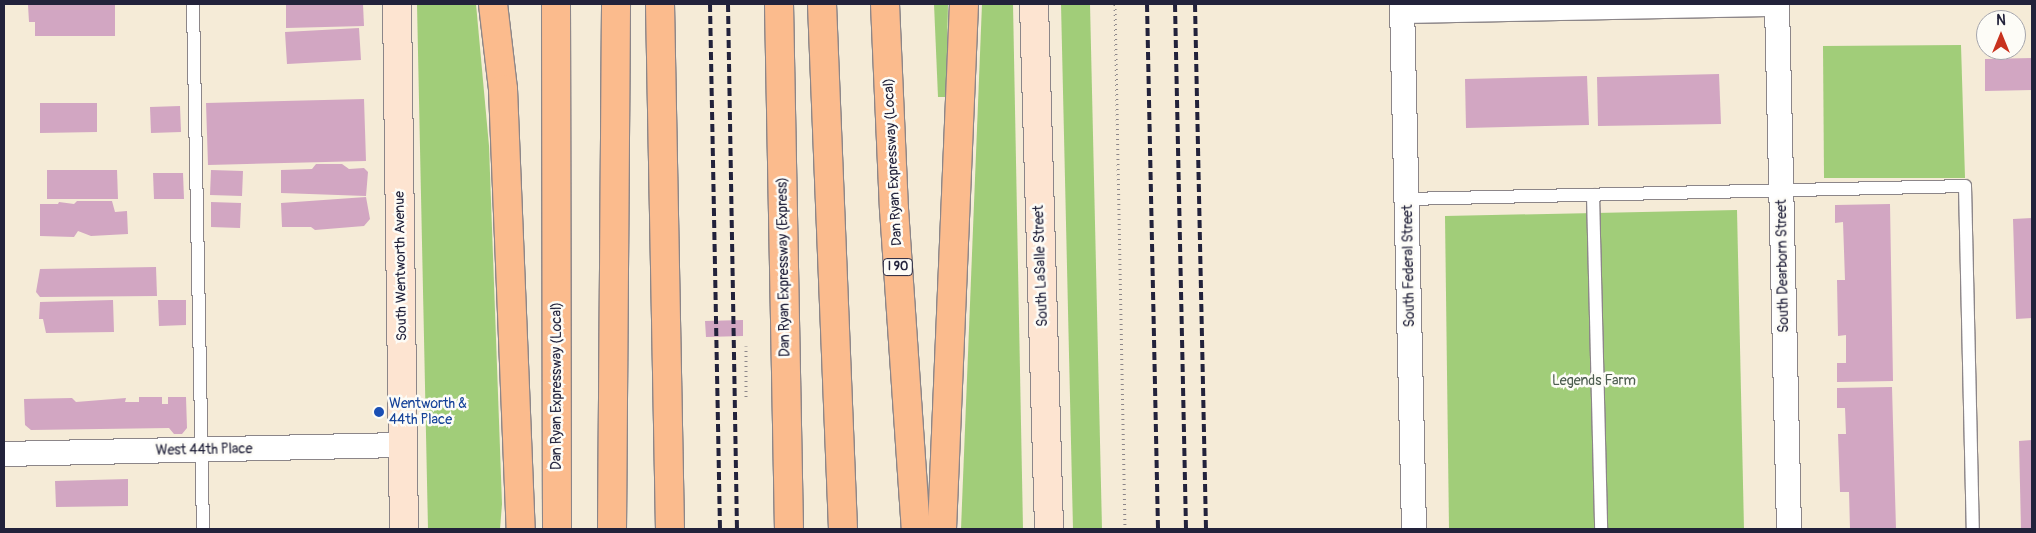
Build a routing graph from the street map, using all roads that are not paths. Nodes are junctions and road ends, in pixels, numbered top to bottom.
1 (193, 4) edge
2 (397, 4) edge
3 (493, 4) edge
4 (556, 4) edge
5 (616, 4) edge
6 (660, 4) edge
7 (779, 4) edge
8 (822, 4) edge
9 (885, 4) edge
10 (964, 4) edge
11 (1034, 4) edge
12 (1769, 4) edge
13 (1778, 4) edge
14 (1402, 8) edge
15 (1781, 190) junction
16 (1593, 195) junction
17 (1407, 199) junction
18 (404, 445) junction
19 (201, 450) junction
20 (4, 454) edge
21 (203, 529) edge
22 (404, 529) edge
23 (521, 529) edge
24 (557, 529) edge
25 (612, 529) edge
26 (670, 529) edge
27 (789, 529) edge
28 (843, 529) edge
29 (916, 529) edge
30 (942, 529) edge
31 (1049, 529) edge
32 (1414, 529) edge
33 (1601, 529) edge
34 (1789, 529) edge
35 (1973, 529) edge

1 - 19 lane
2 - 18 main road, South Wentworth Avenue
3 - 23 highway
4 - 24 highway, Dan Ryan Expressway (Local)
5 - 25 highway
6 - 26 highway
7 - 27 highway, Dan Ryan Expressway (Express)
8 - 28 highway
9 - 29 highway, Dan Ryan Expressway (Local) / I 90
10 - 30 highway
11 - 31 main road, South LaSalle Street
12 - 14 street
13 - 15 street, South Dearborn Street
14 - 17 street, South Federal Street
15 - 16 lane
15 - 34 street, South Dearborn Street
15 - 35 lane
16 - 17 lane
16 - 33 lane
17 - 32 street, South Federal Street
18 - 19 street, West 44th Place
18 - 22 main road, South Wentworth Avenue
19 - 20 street, West 44th Place
19 - 21 lane

